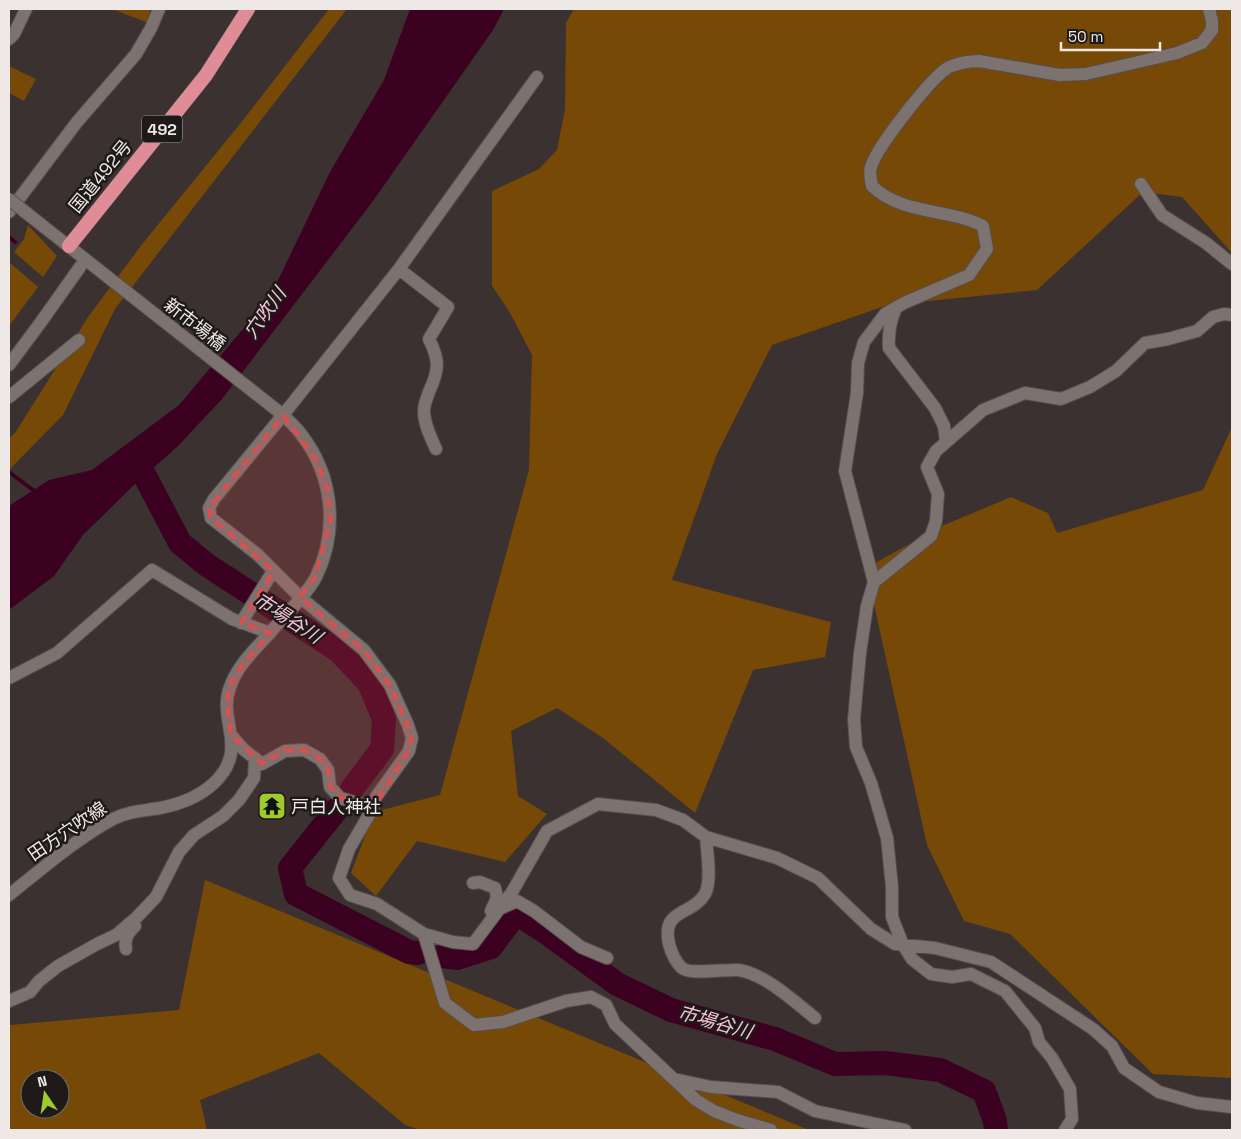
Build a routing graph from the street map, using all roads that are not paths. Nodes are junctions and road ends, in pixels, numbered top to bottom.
1 (26, 9) edge
2 (159, 9) edge
3 (248, 9) edge
4 (1209, 9) edge
5 (9, 39) edge
6 (537, 77) dead end
7 (1141, 184) dead end
8 (9, 199) edge
9 (9, 212) edge
10 (68, 246) junction
11 (1232, 264) edge
12 (80, 266) dead end
13 (399, 268) junction
14 (896, 308) junction
15 (1232, 315) edge
16 (79, 340) dead end
17 (9, 365) edge
18 (9, 397) edge
19 (267, 403) joint
20 (283, 415) junction
21 (946, 442) junction
22 (436, 449) dead end
23 (270, 575) junction
24 (874, 582) junction
25 (298, 601) junction
26 (244, 618) junction
27 (273, 630) junction
28 (9, 678) edge
29 (231, 735) junction
30 (255, 758) junction
31 (373, 808) junction
32 (706, 837) junction
33 (473, 883) dead end
34 (9, 895) edge
35 (499, 909) junction
36 (140, 914) junction
37 (482, 932) junction
38 (424, 934) junction
39 (903, 945) junction
40 (126, 949) dead end
41 (607, 958) dead end
42 (9, 1001) edge
43 (815, 1018) dead end
44 (674, 1079) junction
45 (1232, 1107) edge
46 (771, 1130) edge
47 (905, 1130) edge
48 (1065, 1130) edge

1 - 5 street
2 - 9 street
3 - 10 highway, 国道492号 / 492
4 - 14 street
6 - 13 street
7 - 11 street
8 - 10 street, bridge
10 - 19 street, 新市場橋
12 - 17 street
13 - 20 street
13 - 22 street
14 - 21 street
14 - 24 street
15 - 21 street
16 - 18 street
19 - 20 street, 田方穴吹線
20 - 23 street
20 - 25 street, 田方穴吹線
21 - 24 street
23 - 25 street
23 - 26 street
24 - 39 street
25 - 27 street, 田方穴吹線
25 - 31 street
26 - 27 street
26 - 28 street
27 - 29 street, 田方穴吹線
29 - 30 street
29 - 34 street, 田方穴吹線
30 - 31 street
30 - 36 street
31 - 38 street
32 - 35 street
32 - 39 street
32 - 43 street
33 - 37 street
35 - 37 street
35 - 41 street
36 - 40 street
36 - 42 street
37 - 38 street
38 - 44 street
39 - 45 street
39 - 48 street
44 - 46 street
44 - 47 street

